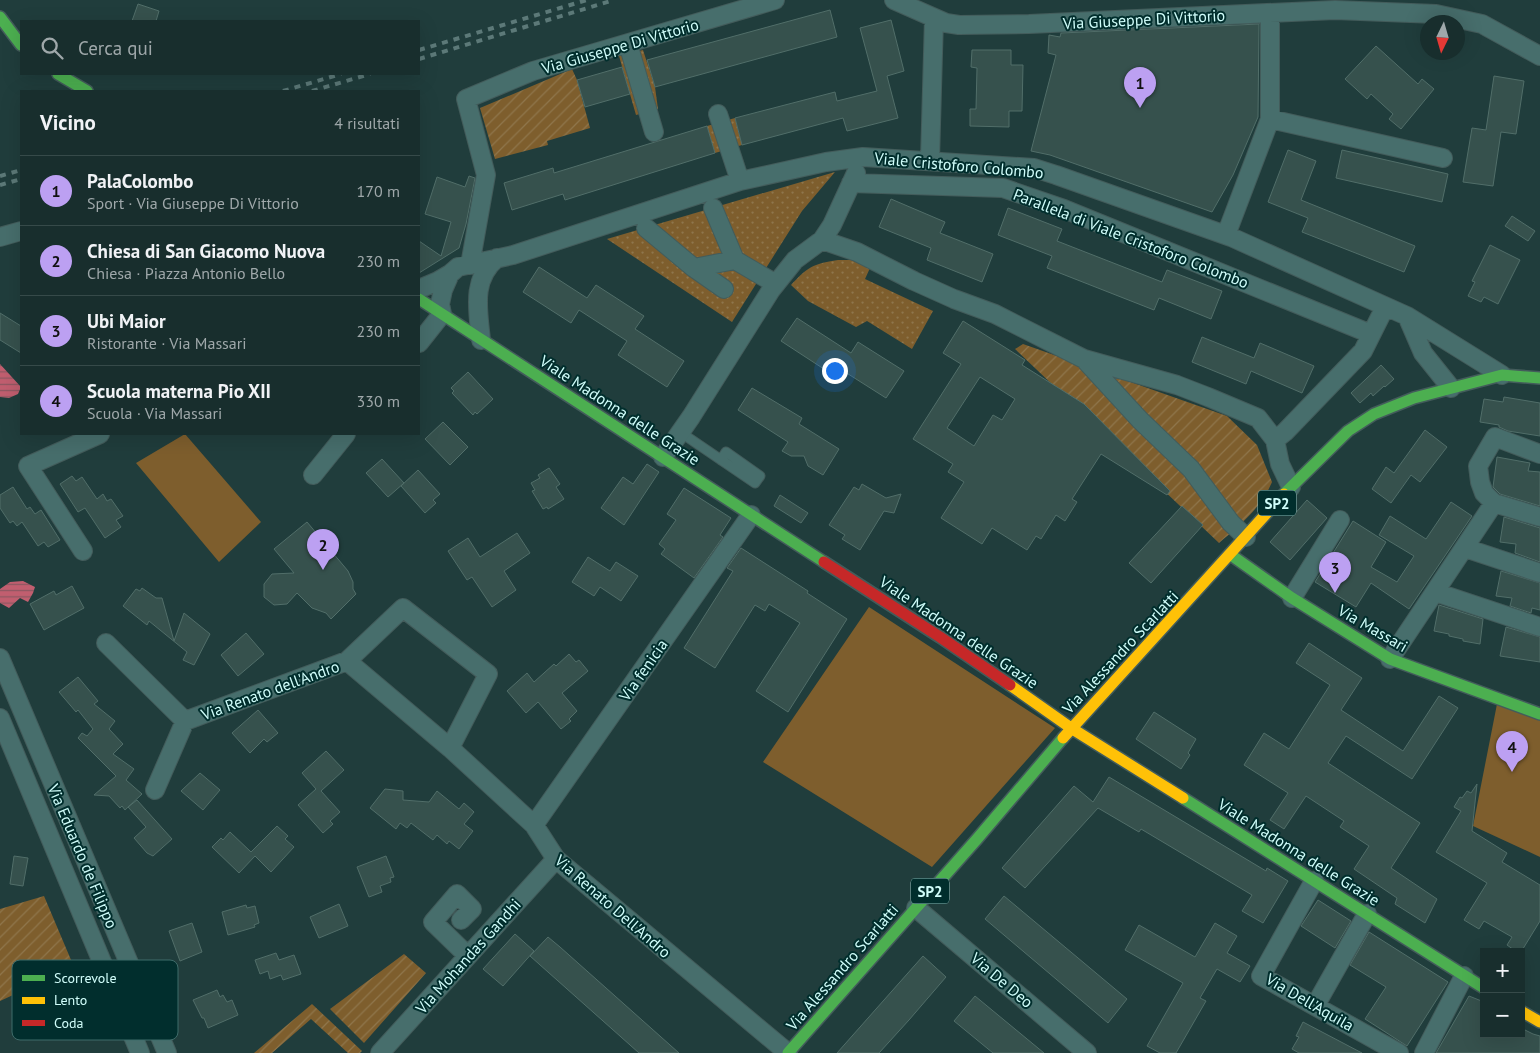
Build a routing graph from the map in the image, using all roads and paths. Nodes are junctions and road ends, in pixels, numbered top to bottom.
1 (775, 0) edge
2 (894, 0) edge
3 (1270, 12) junction
4 (0, 17) edge
5 (934, 18) junction
6 (20, 44) edge
7 (628, 44) junction
8 (7, 48) dead end
9 (20, 54) edge
10 (1540, 56) edge
11 (60, 75) edge
12 (84, 90) edge
13 (718, 114) dead end
14 (1270, 119) junction
15 (654, 132) dead end
16 (863, 157) junction
17 (1443, 158) dead end
18 (930, 160) junction
19 (740, 182) junction
20 (851, 183) junction
21 (713, 208) dead end
22 (646, 228) dead end
23 (20, 231) edge
24 (1226, 235) junction
25 (0, 237) edge
26 (822, 240) junction
27 (497, 258) junction
28 (735, 260) junction
29 (470, 264) junction
30 (694, 268) junction
31 (450, 274) junction
32 (776, 284) junction
33 (420, 289) edge
34 (724, 289) dead end
35 (478, 293) junction
36 (420, 300) edge
37 (1385, 307) junction
38 (444, 315) junction
39 (1407, 316) junction
40 (1372, 334) junction
41 (481, 340) junction
42 (420, 342) edge
43 (1084, 359) junction
44 (1502, 375) junction
45 (1540, 378) edge
46 (1451, 388) junction
47 (680, 432) junction
48 (98, 435) edge
49 (345, 435) edge
50 (1275, 440) junction
51 (1540, 454) edge
52 (663, 458) junction
53 (721, 460) dead end
54 (313, 475) dead end
55 (1291, 487) junction
56 (1494, 504) junction
57 (751, 515) junction
58 (1540, 517) edge
59 (1340, 520) dead end
60 (1246, 537) junction
61 (1465, 548) junction
62 (83, 551) dead end
63 (1230, 555) junction
64 (1540, 573) edge
65 (1435, 592) junction
66 (1292, 598) junction
67 (1540, 627) edge
68 (106, 643) dead end
69 (0, 658) edge
70 (1390, 660) junction
71 (347, 661) junction
72 (1540, 714) edge
73 (0, 718) edge
74 (185, 722) junction
75 (1071, 728) junction
76 (450, 748) junction
77 (155, 790) dead end
78 (534, 825) junction
79 (556, 859) junction
80 (1314, 881) junction
81 (916, 908) junction
82 (1367, 914) junction
83 (461, 920) dead end
84 (468, 956) junction
85 (101, 960) edge
86 (128, 960) edge
87 (1464, 976) junction
88 (1480, 986) edge
89 (1315, 1006) junction
90 (1525, 1013) edge
91 (1540, 1022) edge
92 (135, 1040) edge
93 (162, 1040) edge
94 (140, 1053) edge
95 (167, 1053) edge
96 (380, 1053) edge
97 (788, 1053) edge
98 (1088, 1053) edge
99 (1399, 1053) edge
100 (1424, 1053) edge

1 - 7 street, Via Giuseppe Di Vittorio
2 - 5 street, Via Giuseppe Di Vittorio
3 - 5 street, Via Giuseppe Di Vittorio
3 - 10 street, Via Giuseppe Di Vittorio
3 - 14 street
4 - 6 street
5 - 18 street
7 - 15 street
7 - 29 street, Via Giuseppe Di Vittorio
8 - 9 street
11 - 12 street
13 - 19 street
14 - 17 street
14 - 24 street
16 - 18 street, Viale Cristoforo Colombo
16 - 19 street, Viale Cristoforo Colombo
16 - 20 street
18 - 24 street, Viale Cristoforo Colombo
19 - 27 street, Viale Cristoforo Colombo
20 - 26 street
20 - 40 street, Parallela di Viale Cristoforo Colombo
21 - 28 street
22 - 30 street
23 - 25 street
24 - 37 street, Viale Cristoforo Colombo
26 - 32 street
26 - 43 street
27 - 29 street, Viale Cristoforo Colombo
27 - 35 street
28 - 30 street
28 - 32 street
29 - 31 street, Viale Cristoforo Colombo
30 - 34 street
31 - 33 street, Viale Cristoforo Colombo
31 - 38 street
32 - 47 street
35 - 38 street
35 - 41 street
36 - 38 street, Viale Madonna delle Grazie
37 - 39 street, Viale Cristoforo Colombo
37 - 40 street
38 - 41 street, Viale Madonna delle Grazie
38 - 42 street
39 - 44 street, Viale Cristoforo Colombo
39 - 46 street
40 - 50 street
41 - 52 street, Viale Madonna delle Grazie
43 - 50 street
43 - 60 street
44 - 45 street, Via Alessandro Scarlatti / SP2
44 - 46 street, Via Alessandro Scarlatti / SP2
46 - 55 street, Via Alessandro Scarlatti / SP2
47 - 52 street
47 - 53 lane
48 - 62 street
49 - 54 street
50 - 55 street
51 - 56 street
52 - 57 street, Viale Madonna delle Grazie
55 - 60 street, Via Alessandro Scarlatti / SP2
56 - 58 street
56 - 61 street
57 - 75 street, Viale Madonna delle Grazie
57 - 78 street, Via fenicia
59 - 66 street
60 - 63 street, Via Alessandro Scarlatti / SP2
61 - 64 street
61 - 65 street
63 - 66 street, Via Massari
63 - 75 street, Via Alessandro Scarlatti / SP2
65 - 67 street
65 - 70 street
66 - 70 street, Via Massari
68 - 74 street, Via Renato dell'Andro
69 - 86 street, Via Eduardo de Filippo
70 - 72 street, Via Massari
71 - 74 street, Via Renato dell'Andro
71 - 76 street, Via Renato Dell'Andro
71 - 76 street
73 - 85 street, Via Eduardo de Filippo
74 - 77 street
75 - 80 street, Viale Madonna delle Grazie
75 - 81 street, Via Alessandro Scarlatti / SP2
76 - 78 street, Via Renato Dell'Andro
78 - 79 street, Via Renato Dell'Andro
79 - 84 street, Via Mohandas Gandhi
79 - 97 street, Via Renato Dell'Andro
80 - 82 street, Viale Madonna delle Grazie
80 - 89 street, Via Dell'Aquila
81 - 97 street, Via Alessandro Scarlatti / SP2
81 - 98 street, Via De Deo
82 - 87 street, Viale Madonna delle Grazie
82 - 89 street
83 - 84 street
84 - 96 street, Via Mohandas Gandhi
87 - 88 street, Viale Madonna delle Grazie
87 - 100 street
89 - 99 street, Via Dell'Aquila
90 - 91 street
92 - 94 street, Via Eduardo de Filippo
93 - 95 street, Via Eduardo de Filippo

